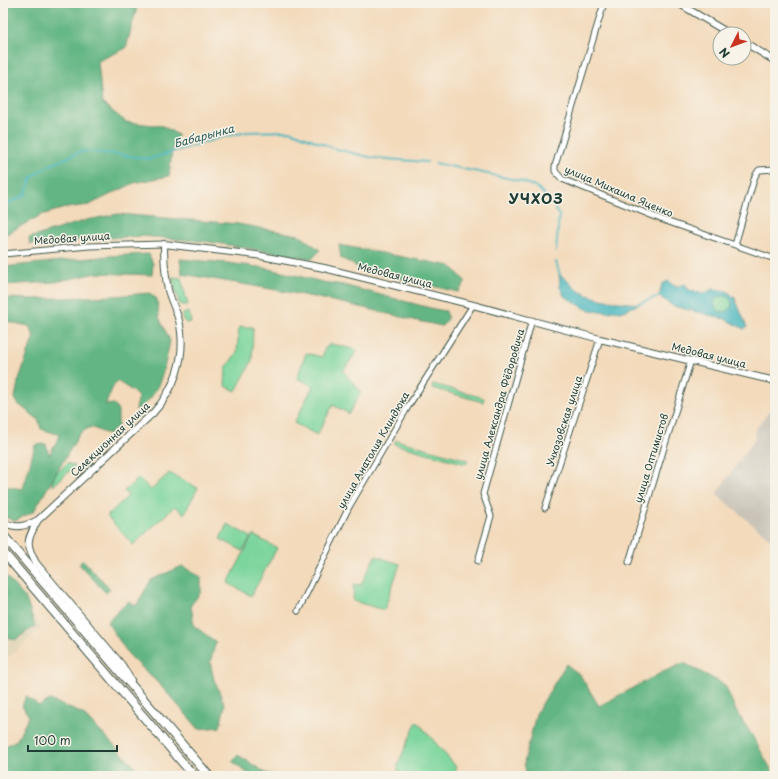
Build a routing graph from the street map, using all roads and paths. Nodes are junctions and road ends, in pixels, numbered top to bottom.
1 (604, 3) edge
2 (678, 3) edge
3 (717, 26) edge
4 (752, 47) edge
5 (775, 61) edge
6 (775, 169) edge
7 (164, 244) junction
8 (735, 245) junction
9 (3, 254) edge
10 (775, 259) edge
11 (473, 305) junction
12 (532, 320) junction
13 (600, 339) junction
14 (691, 360) junction
15 (775, 381) edge
16 (545, 508) dead end
17 (38, 520) junction
18 (3, 521) edge
19 (3, 535) edge
20 (3, 552) edge
21 (478, 561) dead end
22 (629, 562) dead end
23 (298, 611) dead end
24 (137, 692) junction
25 (194, 776) edge
26 (208, 776) edge

1 - 8 street, улица Михаила Яценко
2 - 3 street
4 - 5 street
6 - 8 street
7 - 9 street, Медовая улица
7 - 11 street, Медовая улица
7 - 17 street, Селекционная улица
8 - 10 street, улица Михаила Яценко
11 - 12 street, Медовая улица
11 - 23 street, улица Анатолия Клиндюка
12 - 13 street, Медовая улица
12 - 21 street, улица Александра Фёдоровича
13 - 14 street, Медовая улица
13 - 16 street, Учхозовская улица
14 - 15 street, Медовая улица
14 - 22 street, улица Оптимистов
17 - 18 street
17 - 24 street
19 - 24 main road
20 - 25 main road
24 - 26 main road

